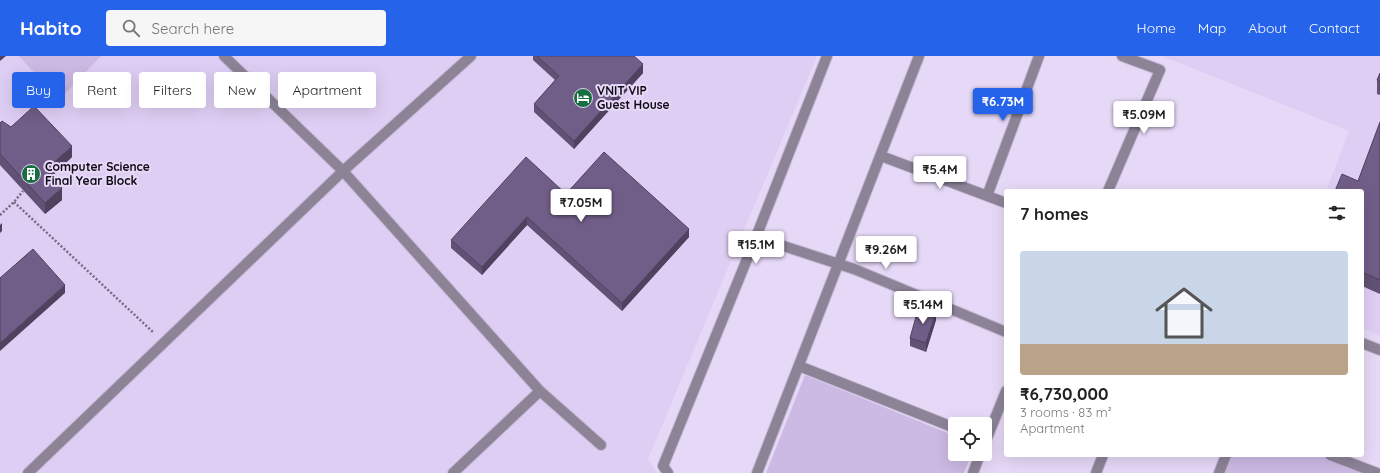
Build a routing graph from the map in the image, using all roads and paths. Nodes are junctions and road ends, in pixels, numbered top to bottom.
1 (224, 56) edge
2 (471, 56) edge
3 (827, 56) edge
4 (919, 56) edge
5 (1040, 56) edge
6 (1122, 56) edge
7 (881, 156) junction
8 (343, 171) junction
9 (1109, 189) edge
10 (23, 191) edge
11 (987, 196) junction
12 (14, 202) junction
13 (1004, 202) edge
14 (0, 215) edge
15 (756, 237) junction
16 (840, 264) junction
17 (1004, 331) edge
18 (164, 343) junction
19 (1364, 344) edge
20 (1380, 350) edge
21 (799, 366) junction
22 (540, 391) junction
23 (1004, 396) edge
24 (992, 424) edge
25 (948, 425) edge
26 (601, 445) dead end
27 (1102, 457) edge
28 (1225, 457) edge
29 (1335, 457) edge
30 (977, 461) edge
31 (28, 473) edge
32 (453, 473) edge
33 (668, 473) edge
34 (757, 473) edge
35 (973, 473) edge
36 (1096, 473) edge
37 (1219, 473) edge
38 (1377, 473) edge

1 - 8 street
2 - 8 street
3 - 15 street
4 - 7 street
5 - 11 street
6 - 9 street
7 - 11 street
7 - 16 street
8 - 18 street
8 - 22 street
10 - 12 path
11 - 13 street
12 - 14 path
12 - 18 path
15 - 16 street
15 - 33 street
16 - 17 street
16 - 21 street
18 - 31 street
19 - 20 street
21 - 25 street
21 - 34 street
22 - 26 street
22 - 32 street
23 - 24 street
27 - 36 street
28 - 37 street
29 - 38 street
30 - 35 street

